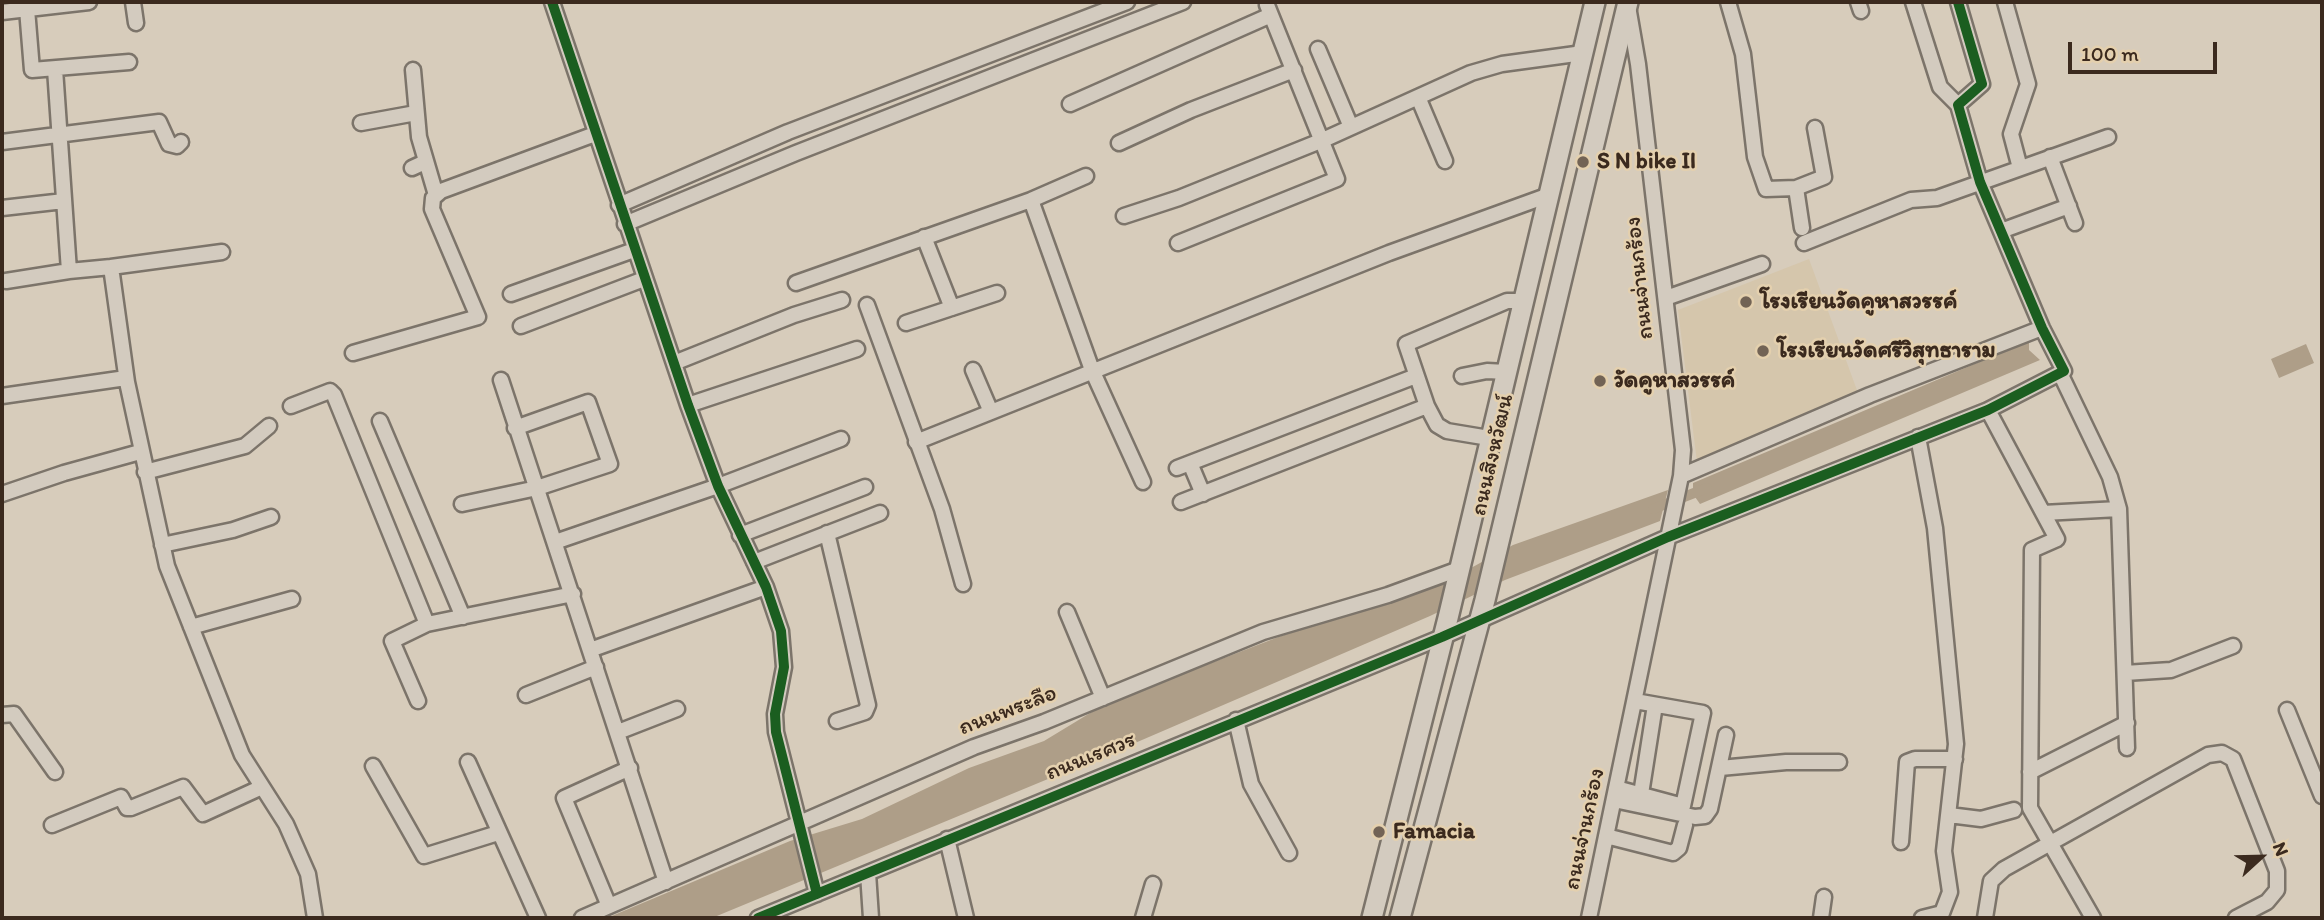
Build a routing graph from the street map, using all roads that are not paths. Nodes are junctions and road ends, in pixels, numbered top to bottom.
1 (89, 2) edge
2 (133, 2) edge
3 (552, 2) edge
4 (1127, 2) edge
5 (1183, 2) edge
6 (1595, 2) edge
7 (1628, 2) edge
8 (1728, 2) edge
9 (1913, 2) edge
10 (1958, 2) edge
11 (2005, 2) edge
12 (66, 3) edge
13 (27, 9) junction
14 (2, 12) edge
15 (136, 23) dead end
16 (1318, 49) dead end
17 (1583, 53) junction
18 (128, 62) dead end
19 (55, 69) junction
20 (413, 70) dead end
21 (1294, 70) junction
22 (1418, 97) junction
23 (1070, 104) dead end
24 (1958, 105) junction
25 (416, 113) junction
26 (361, 123) dead end
27 (1351, 127) junction
28 (1815, 128) dead end
29 (596, 134) junction
30 (60, 136) junction
31 (2108, 137) dead end
32 (1322, 140) junction
33 (2, 142) edge
34 (181, 142) dead end
35 (1119, 143) dead end
36 (2050, 157) junction
37 (1444, 161) dead end
38 (2020, 168) junction
39 (1086, 176) dead end
40 (1980, 182) junction
41 (1796, 188) junction
42 (436, 195) junction
43 (1549, 195) junction
44 (1031, 200) junction
45 (64, 201) junction
46 (619, 205) junction
47 (2069, 206) junction
48 (2, 208) edge
49 (1124, 216) dead end
50 (2075, 223) dead end
51 (625, 224) junction
52 (2001, 231) junction
53 (925, 237) junction
54 (1178, 243) dead end
55 (634, 250) junction
56 (222, 252) dead end
57 (1762, 264) dead end
58 (111, 267) junction
59 (69, 271) junction
60 (644, 279) junction
61 (6, 281) dead end
62 (796, 283) dead end
63 (997, 293) dead end
64 (511, 294) dead end
65 (1666, 298) junction
66 (842, 300) dead end
67 (1523, 301) junction
68 (867, 305) dead end
69 (952, 307) junction
70 (906, 323) dead end
71 (521, 326) dead end
72 (2042, 328) junction
73 (857, 349) dead end
74 (353, 353) dead end
75 (674, 363) junction
76 (973, 370) dead end
77 (1092, 370) junction
78 (1506, 372) junction
79 (2062, 372) junction
80 (1416, 376) junction
81 (1462, 376) dead end
82 (126, 378) junction
83 (501, 380) dead end
84 (2, 396) edge
85 (688, 405) junction
86 (1427, 405) junction
87 (291, 406) dead end
88 (1988, 410) junction
89 (991, 412) junction
90 (380, 421) dead end
91 (269, 426) dead end
92 (515, 428) junction
93 (1918, 437) junction
94 (841, 439) dead end
95 (1489, 439) junction
96 (916, 442) junction
97 (140, 452) junction
98 (145, 472) junction
99 (1681, 477) junction
100 (1143, 482) dead end
101 (718, 486) junction
102 (865, 487) dead end
103 (537, 488) junction
104 (2, 494) edge
105 (1203, 494) junction
106 (1181, 502) dead end
107 (462, 504) dead end
108 (2119, 509) junction
109 (880, 513) dead end
110 (2043, 513) junction
111 (271, 517) dead end
112 (827, 533) junction
113 (740, 535) junction
114 (1668, 537) junction
115 (555, 542) junction
116 (162, 545) junction
117 (754, 562) junction
118 (1459, 569) junction
119 (963, 584) dead end
120 (766, 587) junction
121 (572, 594) junction
122 (292, 599) dead end
123 (1482, 609) junction
124 (1067, 612) dead end
125 (463, 617) junction
126 (427, 624) junction
127 (191, 627) junction
128 (1442, 637) junction
129 (2233, 646) dead end
130 (590, 650) junction
131 (596, 667) junction
132 (2125, 673) junction
133 (526, 695) dead end
134 (1103, 698) junction
135 (418, 701) dead end
136 (1634, 701) junction
137 (1655, 705) junction
138 (677, 709) dead end
139 (2287, 710) dead end
140 (2, 715) edge
141 (1236, 720) junction
142 (837, 721) dead end
143 (2127, 723) junction
144 (618, 732) junction
145 (1726, 735) dead end
146 (2127, 748) dead end
147 (1955, 759) junction
148 (468, 762) dead end
149 (1839, 762) dead end
150 (373, 766) dead end
151 (630, 768) junction
152 (1720, 768) junction
153 (55, 772) dead end
154 (2030, 772) junction
155 (262, 787) junction
156 (1615, 794) junction
157 (1641, 794) junction
158 (2322, 796) edge
159 (2014, 810) dead end
160 (1949, 815) junction
161 (52, 825) dead end
162 (1685, 825) dead end
163 (800, 829) junction
164 (498, 833) junction
165 (1606, 836) junction
166 (947, 839) junction
167 (1901, 842) dead end
168 (2051, 844) junction
169 (1289, 853) dead end
170 (868, 873) junction
171 (666, 882) junction
172 (1153, 884) dead end
173 (816, 888) junction
174 (1824, 897) dead end
175 (609, 906) junction
176 (315, 918) edge
177 (538, 918) edge
178 (582, 918) edge
179 (758, 918) edge
180 (871, 918) edge
181 (966, 918) edge
182 (1143, 918) edge
183 (1372, 918) edge
184 (1399, 918) edge
185 (1589, 918) edge
186 (1821, 918) edge
187 (1922, 918) edge
188 (1985, 918) edge
189 (2093, 918) edge
190 (2235, 918) edge

1 - 12 street
2 - 15 street
3 - 29 street
4 - 46 street
5 - 51 street
6 - 17 main road, ถนนสิงหวัฒน์
7 - 65 street, ถนนจ่านกร้อง
7 - 123 main road, ถนนสิงหวัฒน์
8 - 41 street
9 - 24 street
10 - 24 street
11 - 38 street
12 - 13 street
13 - 14 street
13 - 19 street
16 - 27 street
17 - 22 street
17 - 43 main road, ถนนสิงหวัฒน์
18 - 19 street
19 - 30 street
20 - 25 street
21 - 23 street
21 - 32 street
21 - 35 street
22 - 27 street
22 - 37 street
24 - 40 street
25 - 26 street
25 - 42 street
27 - 32 street
28 - 41 street
29 - 42 street
29 - 46 street
30 - 33 street
30 - 34 street
30 - 45 street
31 - 36 street
32 - 49 street
32 - 54 street
36 - 38 street
36 - 47 street
38 - 40 street
39 - 44 street
40 - 41 street
40 - 52 street
42 - 74 street
43 - 67 main road, ถนนสิงหวัฒน์
43 - 77 street
44 - 53 street
44 - 77 street
45 - 48 street
45 - 59 street
46 - 51 street
47 - 50 street
47 - 52 street
51 - 55 street
52 - 72 street
53 - 62 street
53 - 69 street
55 - 60 street
55 - 64 street
56 - 58 street
57 - 65 street
58 - 59 street
58 - 82 street
59 - 61 street
60 - 71 street
60 - 75 street
63 - 69 street
65 - 99 street, ถนนจ่านกร้อง
66 - 75 street
67 - 78 main road, ถนนสิงหวัฒน์
67 - 80 street
68 - 96 street
69 - 70 street
72 - 79 street
72 - 99 street
73 - 85 street
75 - 85 street
76 - 89 street
77 - 89 street
77 - 100 street
78 - 81 street
78 - 95 main road, ถนนสิงหวัฒน์
79 - 88 street, ถนนเรศวร
79 - 108 street
80 - 86 street
80 - 105 street
82 - 84 street
82 - 97 street
83 - 92 street
85 - 101 street
86 - 95 street
86 - 105 street
87 - 126 street
88 - 93 street, ถนนเรศวร
88 - 110 street
89 - 96 street
90 - 125 street
91 - 98 street
92 - 103 street
92 - 103 street
93 - 114 street, ถนนเรศวร
93 - 147 street
94 - 101 street
95 - 118 main road, ถนนสิงหวัฒน์
96 - 119 street
97 - 98 street
97 - 104 street
98 - 116 street
99 - 114 street, ถนนจ่านกร้อง
101 - 113 street
101 - 115 street
102 - 113 street
103 - 107 street
103 - 115 street
105 - 106 street
108 - 110 street
108 - 132 street
109 - 112 street
110 - 154 street
111 - 116 street
112 - 117 street
112 - 142 street
113 - 117 street
114 - 123 street, ถนนเรศวร
114 - 136 street, ถนนจ่านกร้อง
115 - 121 street
116 - 127 street
117 - 120 street
118 - 128 main road, ถนนสิงหวัฒน์
118 - 134 street, ถนนพระลือ
120 - 130 street
120 - 163 street
121 - 125 street
121 - 130 street
122 - 127 street
123 - 128 street, ถนนเรศวร
123 - 184 main road, ถนนสิงหวัฒน์
124 - 134 street
125 - 126 street
126 - 135 street
127 - 155 street
128 - 141 street, ถนนเรศวร
128 - 183 main road, ถนนสิงหวัฒน์
129 - 132 street
130 - 131 street
131 - 133 street
131 - 144 street
132 - 143 street
134 - 163 street, ถนนพระลือ
136 - 137 street
136 - 156 street, ถนนจ่านกร้อง
137 - 157 street
137 - 157 street
138 - 144 street
139 - 158 street
140 - 153 street
141 - 166 street, ถนนเรศวร
141 - 169 street
143 - 146 street
143 - 154 street
144 - 151 street
145 - 152 street
147 - 160 street
147 - 167 street
148 - 164 street
149 - 152 street
150 - 164 street
151 - 171 street
151 - 175 street
152 - 156 street
154 - 168 street
155 - 161 street
155 - 176 street
156 - 157 street
156 - 165 street, ถนนจ่านกร้อง
159 - 160 street
160 - 187 street
162 - 165 street
163 - 171 street, ถนนพระลือ
163 - 173 street
164 - 177 street
165 - 185 street, ถนนจ่านกร้อง
166 - 170 street, ถนนเรศวร
166 - 181 street
168 - 188 street
168 - 189 street
168 - 190 street
170 - 173 street, ถนนเรศวร
170 - 180 street
171 - 175 street, ถนนพระลือ
172 - 182 street
173 - 179 street, ถนนเรศวร
174 - 186 street
175 - 178 street, ถนนพระลือ

